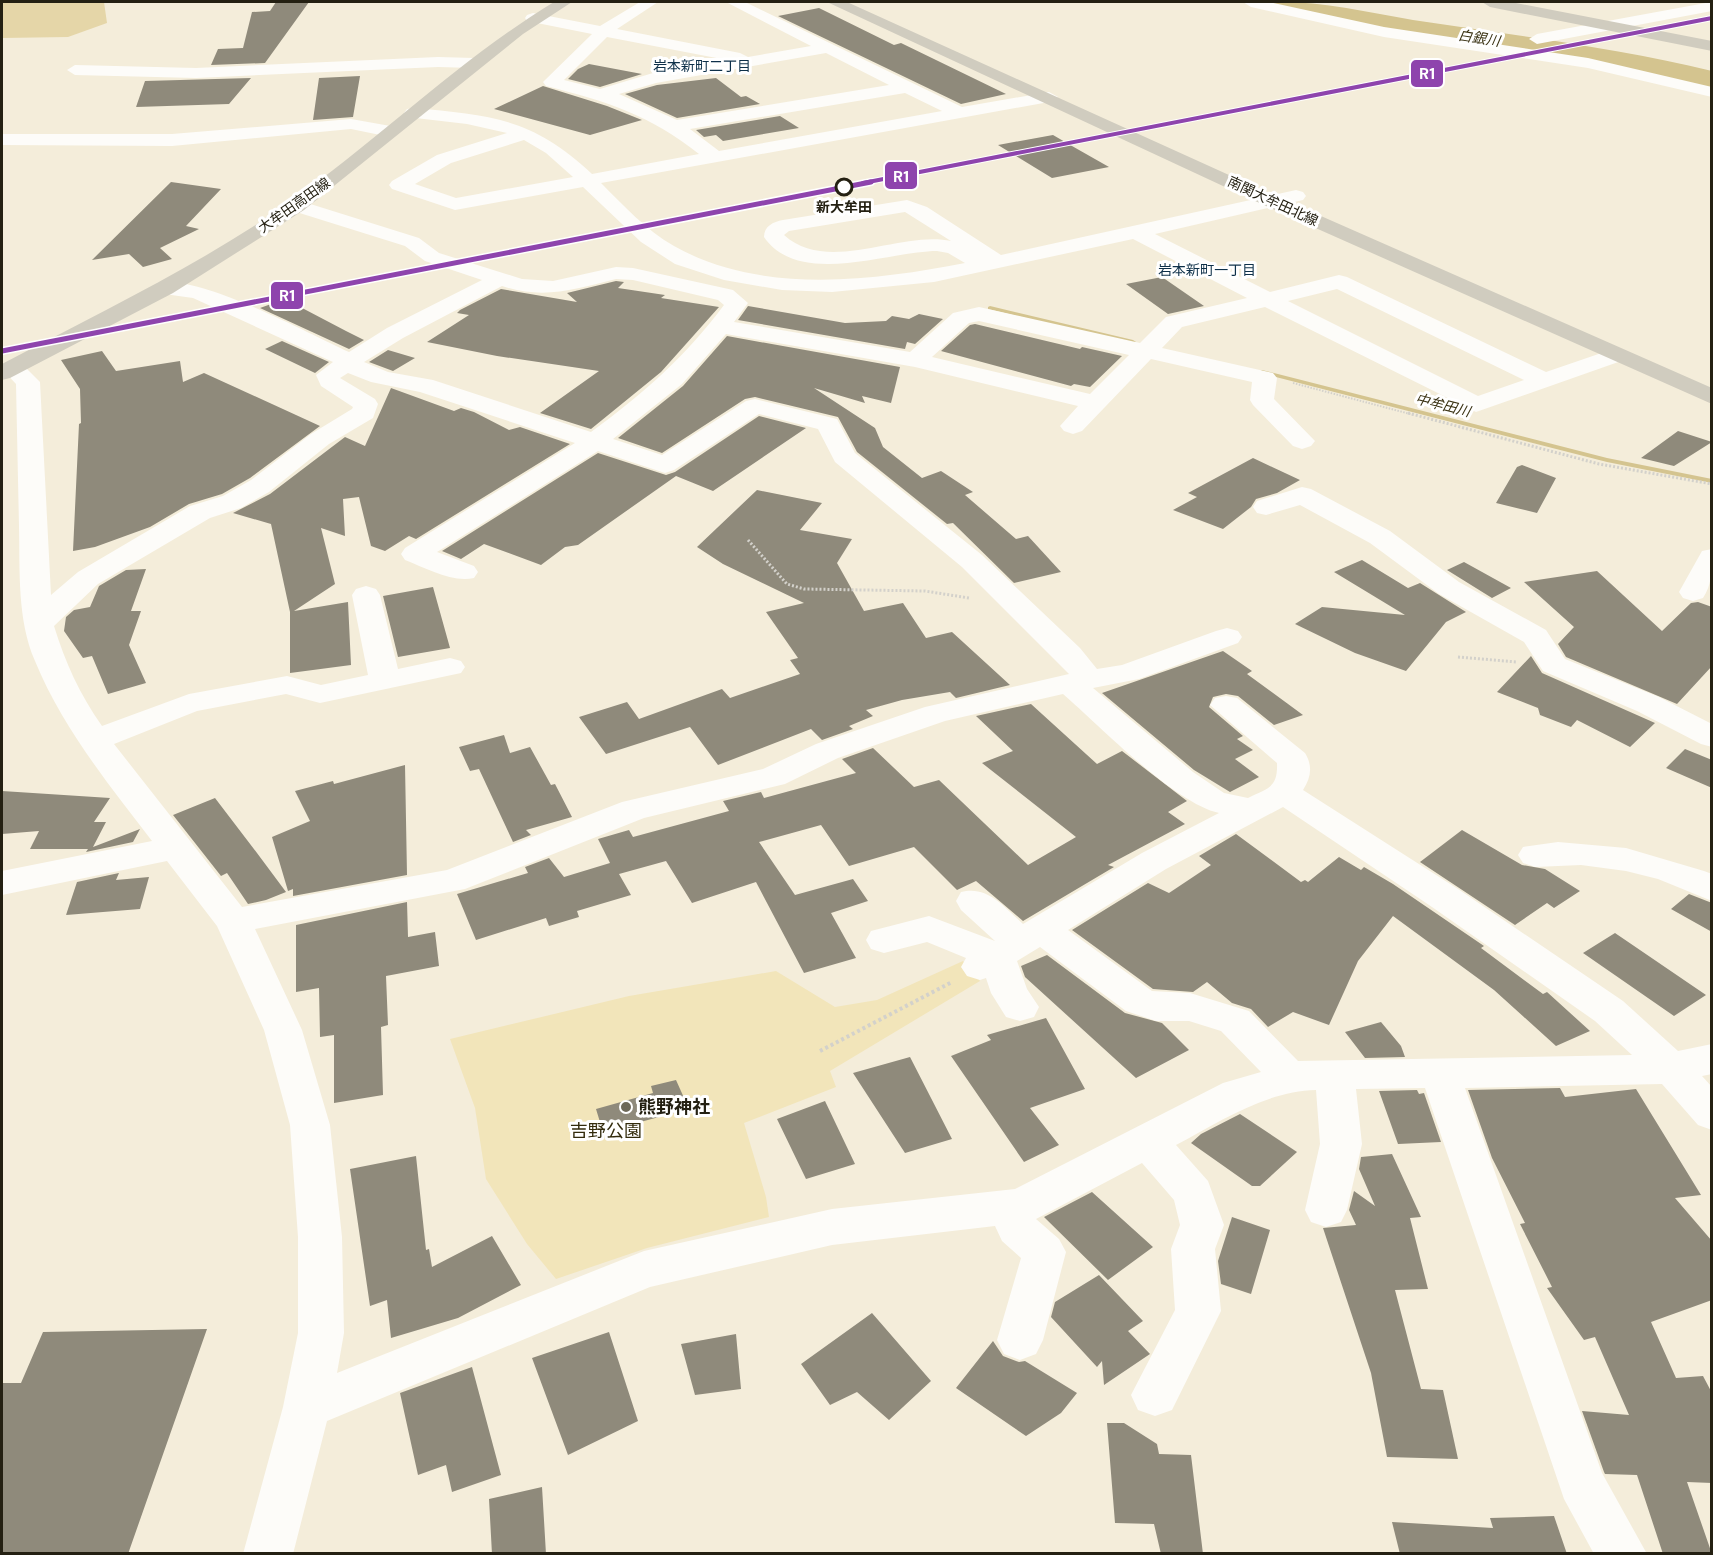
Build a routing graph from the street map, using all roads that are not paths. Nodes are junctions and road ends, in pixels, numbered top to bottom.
1 (564, 2) edge
2 (650, 2) edge
3 (734, 2) edge
4 (835, 2) edge
5 (860, 2) edge
6 (1251, 2) edge
7 (1317, 2) edge
8 (1490, 2) edge
9 (1641, 2) edge
10 (1712, 6) edge
11 (1349, 7) dead end
12 (1671, 14) junction
13 (533, 18) junction
14 (1704, 25) dead end
15 (1608, 26) junction
16 (604, 30) junction
17 (1499, 33) dead end
18 (1537, 39) junction
19 (1712, 46) edge
20 (829, 48) junction
21 (1604, 50) dead end
22 (750, 62) junction
23 (474, 63) junction
24 (75, 70) dead end
25 (908, 87) junction
26 (1712, 92) edge
27 (602, 94) junction
28 (1049, 97) junction
29 (413, 113) junction
30 (960, 113) junction
31 (674, 126) junction
32 (390, 131) junction
33 (524, 134) junction
34 (2, 140) edge
35 (715, 157) junction
36 (587, 180) junction
37 (1296, 196) junction
38 (1273, 202) junction
39 (297, 206) junction
40 (928, 216) junction
41 (1135, 232) junction
42 (800, 253) junction
43 (832, 255) junction
44 (990, 264) junction
45 (500, 279) junction
46 (165, 288) junction
47 (1266, 298) junction
48 (722, 327) junction
49 (1146, 350) junction
50 (1616, 355) junction
51 (915, 360) junction
52 (347, 363) junction
53 (7, 371) edge
54 (1712, 379) edge
55 (1544, 380) junction
56 (1712, 397) edge
57 (1095, 403) junction
58 (1073, 426) dead end
59 (595, 441) junction
60 (1302, 441) dead end
61 (1266, 507) dead end
62 (1712, 558) edge
63 (464, 572) dead end
64 (1693, 592) dead end
65 (366, 596) dead end
66 (39, 626) junction
67 (1227, 637) dead end
68 (450, 667) dead end
69 (385, 681) junction
70 (1080, 681) junction
71 (1226, 705) dead end
72 (1712, 737) edge
73 (96, 740) junction
74 (1284, 793) junction
75 (1252, 810) junction
76 (174, 848) junction
77 (1536, 855) dead end
78 (2, 883) edge
79 (1712, 889) edge
80 (974, 901) dead end
81 (233, 921) junction
82 (884, 940) dead end
83 (1010, 949) junction
84 (1020, 1007) dead end
85 (1712, 1059) edge
86 (1671, 1068) junction
87 (1440, 1073) junction
88 (1335, 1075) junction
89 (1291, 1078) junction
90 (1712, 1114) edge
91 (1147, 1141) junction
92 (1011, 1207) junction
93 (1326, 1210) dead end
94 (1020, 1340) dead end
95 (1155, 1395) dead end
96 (307, 1407) junction
97 (268, 1554) edge
98 (1622, 1554) edge

1 - 13 main road, 大牟田高田線
2 - 16 street
3 - 20 street
4 - 28 main road, 南関大牟田北線
5 - 37 main road, 南関大牟田北線
6 - 26 street
7 - 11 street
8 - 15 main road
9 - 12 street
10 - 12 street
12 - 14 street
12 - 15 street
13 - 16 street
13 - 23 main road, 大牟田高田線
15 - 18 street
15 - 19 main road
16 - 22 street
16 - 27 street
17 - 18 street
18 - 21 street
20 - 22 street
20 - 25 street
22 - 27 street
23 - 24 street
23 - 29 main road, 大牟田高田線
25 - 30 street
25 - 31 street
27 - 31 street
28 - 30 street
28 - 38 main road, 南関大牟田北線
29 - 32 main road, 大牟田高田線
29 - 33 street
30 - 35 street
31 - 35 street
32 - 34 street
32 - 39 main road, 大牟田高田線
33 - 36 street
33 - 36 street
35 - 36 street
36 - 44 street
37 - 38 street
37 - 54 main road, 南関大牟田北線
38 - 41 street
38 - 50 main road, 南関大牟田北線
39 - 45 street
39 - 46 main road, 大牟田高田線
40 - 42 street
40 - 42 street
40 - 43 street
40 - 44 street
41 - 44 street
41 - 47 street
42 - 43 street
43 - 44 street
45 - 48 street
45 - 52 street
46 - 52 street
46 - 53 main road, 大牟田高田線
47 - 49 street
47 - 55 street
47 - 55 street
48 - 51 street
48 - 59 street
49 - 51 street
49 - 57 street
49 - 60 street
50 - 55 street
50 - 56 main road, 南関大牟田北線
51 - 57 street
52 - 59 street
52 - 66 street
53 - 66 street
57 - 58 street
59 - 63 street
59 - 70 street
61 - 72 street
62 - 64 street
65 - 69 street
66 - 73 street
67 - 70 street
68 - 69 street
69 - 73 street
70 - 75 street
70 - 81 street
71 - 74 street
73 - 76 street
74 - 75 street
74 - 86 street
75 - 83 street
76 - 78 street
76 - 81 street
77 - 79 street
80 - 83 street
81 - 96 street
82 - 83 street
83 - 84 street
83 - 89 street
85 - 86 street
86 - 87 street
86 - 90 street
87 - 88 street
87 - 98 street
88 - 89 street
88 - 93 street
89 - 91 street
91 - 92 street
91 - 95 street
92 - 94 street
92 - 96 street
96 - 97 street

